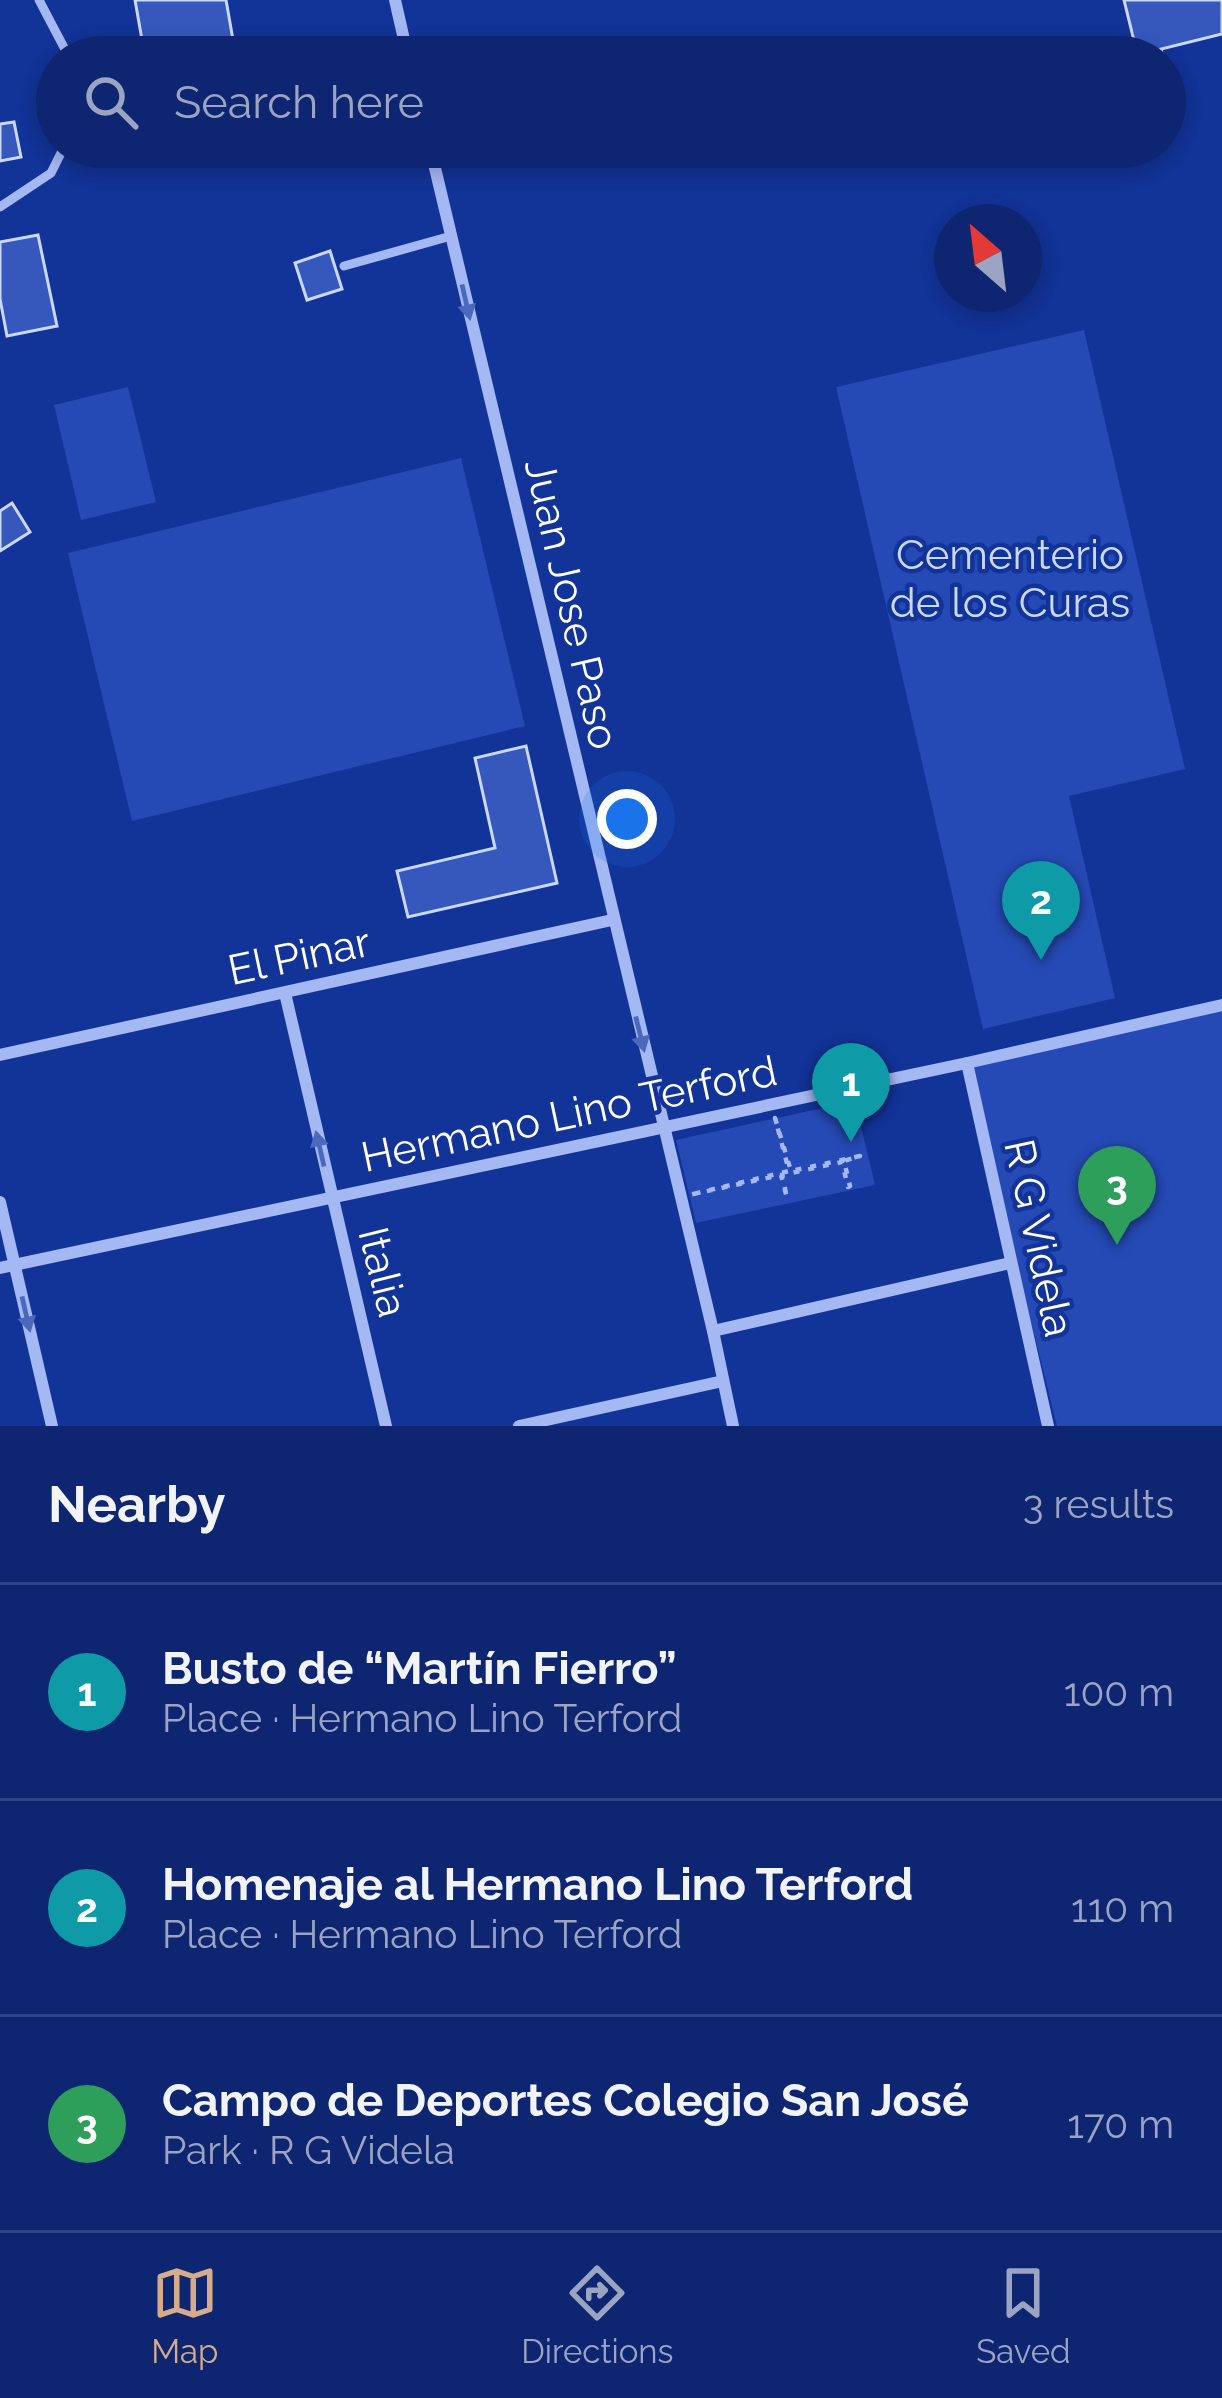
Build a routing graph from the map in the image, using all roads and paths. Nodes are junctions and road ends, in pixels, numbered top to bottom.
1 (39, 0) edge
2 (395, 0) edge
3 (58, 36) edge
4 (403, 36) edge
5 (54, 168) edge
6 (435, 168) edge
7 (0, 207) edge
8 (451, 236) junction
9 (344, 266) dead end
10 (613, 920) junction
11 (285, 993) junction
12 (1222, 1005) edge
13 (0, 1054) edge
14 (968, 1063) junction
15 (663, 1128) junction
16 (688, 1193) joint
17 (331, 1198) junction
18 (0, 1202) edge
19 (1010, 1263) junction
20 (7, 1267) edge
21 (713, 1331) junction
22 (723, 1381) junction
23 (52, 1426) edge
24 (386, 1426) edge
25 (519, 1426) edge
26 (733, 1426) edge
27 (1048, 1426) edge

1 - 3 lane
2 - 4 street
5 - 7 lane
6 - 8 street, Juan Jose Paso
8 - 9 lane
8 -> 10 street, Juan Jose Paso
10 - 11 street, El Pinar
10 -> 15 street, Juan Jose Paso
11 - 13 street, El Pinar
17 -> 11 street, Italia
12 - 14 street, Hermano Lino Terford
14 - 15 street, Hermano Lino Terford
14 - 19 street, R G Videla
15 - 17 street, Hermano Lino Terford
15 - 21 street, Juan Jose Paso
16 - 16 path
17 - 20 street, Hermano Lino Terford
17 - 24 street, Italia
18 - 20 street
19 - 21 street
19 - 27 street, R G Videla
20 -> 23 street
21 - 22 street, Juan Jose Paso
22 - 25 street
22 - 26 street, Juan Jose Paso

